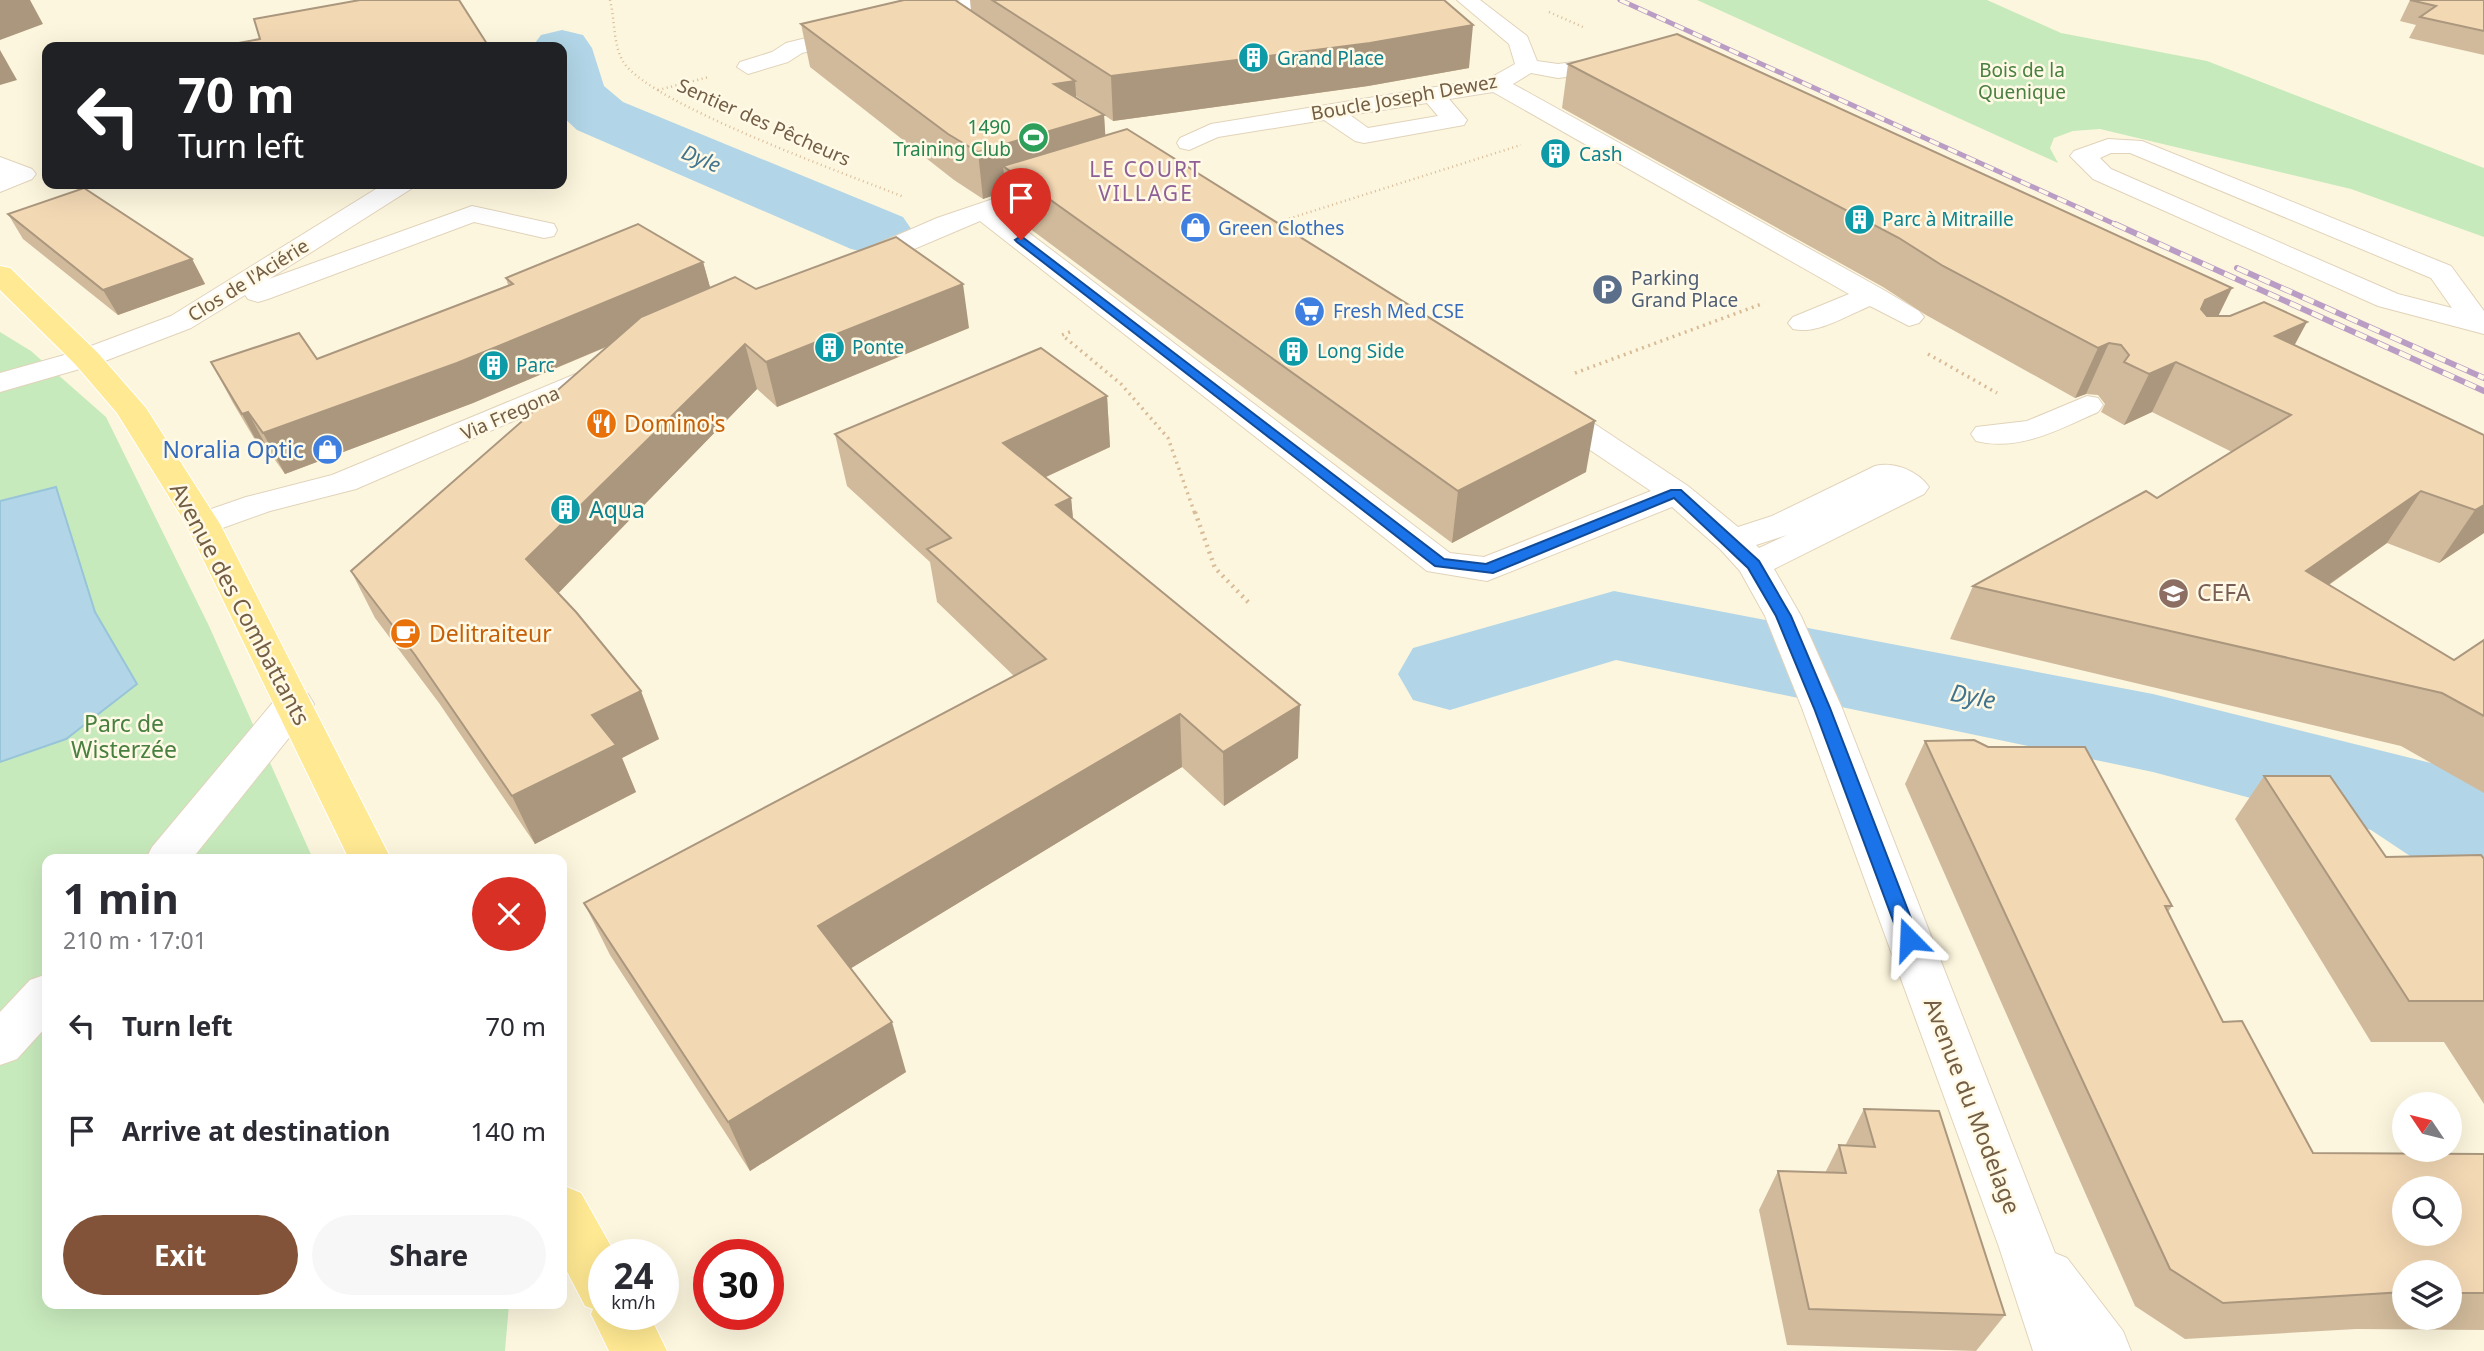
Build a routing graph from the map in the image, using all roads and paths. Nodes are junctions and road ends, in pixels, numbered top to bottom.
1 (610, 0) edge
2 (986, 0) edge
3 (1467, 0) edge
4 (896, 22) edge
5 (871, 29) edge
6 (1626, 62) edge
7 (1527, 66) junction
8 (748, 67) joint
9 (1497, 84) junction
10 (1467, 89) junction
11 (658, 90) junction
12 (1433, 95) junction
13 (1327, 111) junction
14 (1572, 128) junction
15 (1478, 129) dead end
16 (1161, 140) dead end
17 (0, 165) edge
18 (1089, 177) edge
19 (0, 184) edge
20 (394, 189) edge
21 (963, 218) junction
22 (1265, 226) edge
23 (544, 230) dead end
24 (840, 270) edge
25 (1836, 275) junction
26 (1, 276) edge
27 (1872, 295) junction
28 (1116, 313) junction
29 (1909, 317) joint
30 (181, 321) junction
31 (1803, 323) dead end
32 (2481, 324) edge
33 (86, 358) junction
34 (632, 359) edge
35 (0, 383) edge
36 (1525, 393) joint
37 (2087, 405) dead end
38 (2048, 422) junction
39 (1987, 434) dead end
40 (1676, 493) junction
41 (208, 533) junction
42 (1250, 604) dead end
43 (294, 704) junction
44 (171, 854) edge
45 (368, 854) edge
46 (42, 999) edge
47 (0, 1044) edge
48 (567, 1219) edge
49 (2026, 1247) junction
50 (588, 1258) edge
51 (628, 1330) edge
52 (639, 1351) edge
53 (2061, 1351) edge
54 (2103, 1351) edge

1 - 11 path, Sentier des Pêcheurs
2 - 4 street
3 - 7 street, Boucle Joseph Dewez
5 - 8 street
6 - 7 street
7 - 9 street, Boucle Joseph Dewez
8 - 11 path
9 - 10 street, Boucle Joseph Dewez
9 - 14 street
10 - 12 street, Boucle Joseph Dewez
10 - 15 street
11 - 21 path, Sentier des Pêcheurs
12 - 13 street, Boucle Joseph Dewez
12 - 13 street
13 - 16 street, Boucle Joseph Dewez
14 - 22 path
14 - 25 street
17 - 19 street
18 - 21 street
20 - 30 street, Clos de l'Aciérie
21 - 24 street
21 - 28 street
23 - 30 street
25 - 27 street
25 - 36 path
26 - 33 main road, Avenue des Combattants
27 - 29 street
27 - 31 street
28 - 40 street
28 - 42 path
29 - 38 path
30 - 33 street, Clos de l'Aciérie
32 - 32 street
33 - 35 street, Clos de l'Aciérie
33 - 41 main road, Avenue des Combattants
34 - 41 street, Via Fregona
36 - 40 street, Avenue du Modelage
37 - 38 street
38 - 39 street
40 - 49 street, Avenue du Modelage
41 - 43 main road, Avenue des Combattants
43 - 44 street
43 - 45 main road, Avenue des Combattants
46 - 47 street
48 - 50 main road
49 - 53 street, Avenue du Modelage
49 - 54 street, Avenue du Modelage
51 - 52 main road

